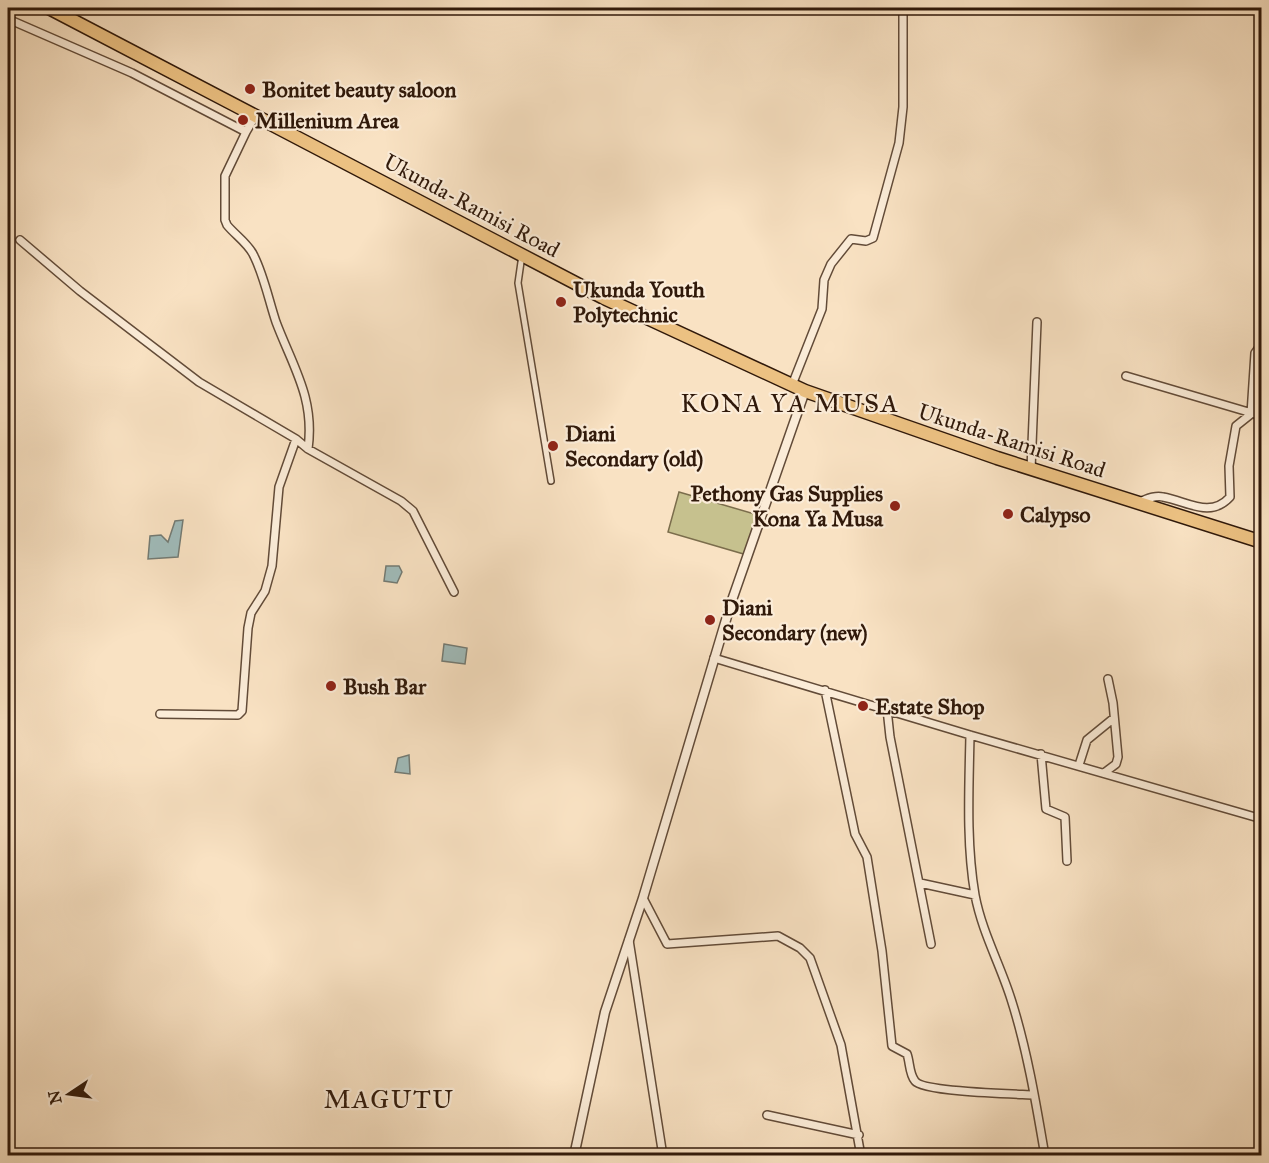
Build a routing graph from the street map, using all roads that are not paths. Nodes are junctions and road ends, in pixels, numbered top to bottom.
1 (49, 8) edge
2 (903, 8) edge
3 (8, 20) edge
4 (256, 115) junction
5 (246, 132) junction
6 (20, 240) dead end
7 (522, 255) junction
8 (1037, 322) dead end
9 (1262, 343) edge
10 (1126, 375) dead end
11 (792, 385) junction
12 (805, 391) junction
13 (1251, 414) junction
14 (1262, 416) edge
15 (296, 439) junction
16 (308, 449) junction
17 (1031, 469) junction
18 (551, 481) dead end
19 (1137, 502) junction
20 (1262, 542) edge
21 (454, 592) dead end
22 (714, 658) junction
23 (1108, 679) dead end
24 (825, 690) junction
25 (887, 709) junction
26 (160, 714) dead end
27 (1114, 718) junction
28 (970, 735) junction
29 (1041, 754) junction
30 (1079, 765) junction
31 (1104, 773) junction
32 (1262, 819) edge
33 (1067, 861) dead end
34 (921, 883) junction
35 (975, 895) junction
36 (643, 898) junction
37 (630, 940) junction
38 (931, 944) dead end
39 (1034, 1095) junction
40 (767, 1115) dead end
41 (859, 1135) junction
42 (574, 1155) edge
43 (663, 1155) edge
44 (861, 1155) edge
45 (1045, 1155) edge

1 - 4 highway, Ukunda-Ramisi Road
2 - 11 street
3 - 5 street
4 - 5 street
4 - 7 highway, Ukunda-Ramisi Road
5 - 16 street
6 - 15 street
7 - 11 highway, Ukunda-Ramisi Road
7 - 18 street
8 - 17 street
9 - 13 street
10 - 13 street
11 - 12 highway, Ukunda-Ramisi Road
12 - 17 highway, Ukunda-Ramisi Road
12 - 22 street
13 - 14 street
13 - 19 street
15 - 16 street
15 - 26 street
16 - 21 street
17 - 19 highway, Ukunda-Ramisi Road
19 - 20 highway, Ukunda-Ramisi Road
22 - 24 street
22 - 36 street
23 - 27 street
24 - 25 street
24 - 39 street
25 - 28 street
25 - 34 street
27 - 30 street
27 - 31 street
28 - 29 street
28 - 35 street
29 - 30 street
29 - 33 street
30 - 31 street
31 - 32 street
34 - 35 street
34 - 38 street
35 - 39 street
36 - 37 street
36 - 41 street
37 - 42 street
37 - 43 street
39 - 45 street
40 - 41 street
41 - 44 street

